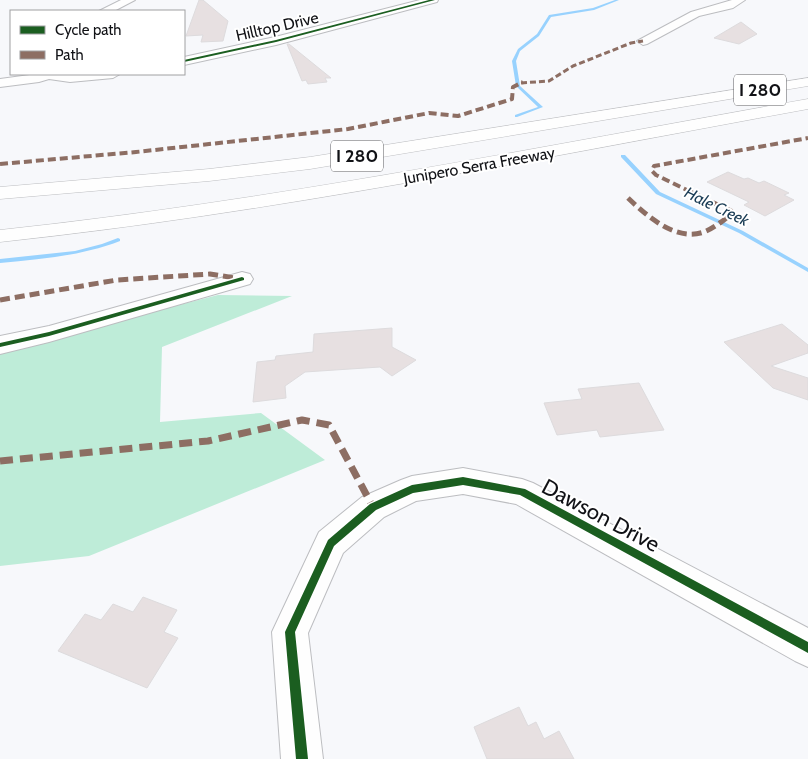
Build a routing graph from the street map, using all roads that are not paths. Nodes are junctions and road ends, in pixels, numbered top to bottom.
1 (130, 0) edge
2 (434, 0) edge
3 (740, 0) edge
4 (107, 10) edge
5 (643, 41) dead end
6 (185, 61) edge
7 (808, 73) edge
8 (45, 75) edge
9 (53, 75) edge
10 (102, 75) edge
11 (808, 82) edge
12 (0, 83) edge
13 (712, 98) junction
14 (808, 104) edge
15 (808, 119) edge
16 (518, 158) junction
17 (0, 193) edge
18 (0, 236) edge
19 (242, 279) dead end
20 (0, 345) edge
21 (808, 648) edge
22 (302, 759) edge

1 - 4 street
2 - 6 street, Hilltop Drive
3 - 5 street
7 - 13 highway
8 - 12 street
9 - 10 street
11 - 13 highway, Junipero Serra Freeway / I 280
13 - 17 highway, Junipero Serra Freeway / I 280
14 - 16 highway, Junipero Serra Freeway / I 280
15 - 16 highway
16 - 18 highway, Junipero Serra Freeway / I 280
19 - 20 street
21 - 22 street, Dawson Drive

